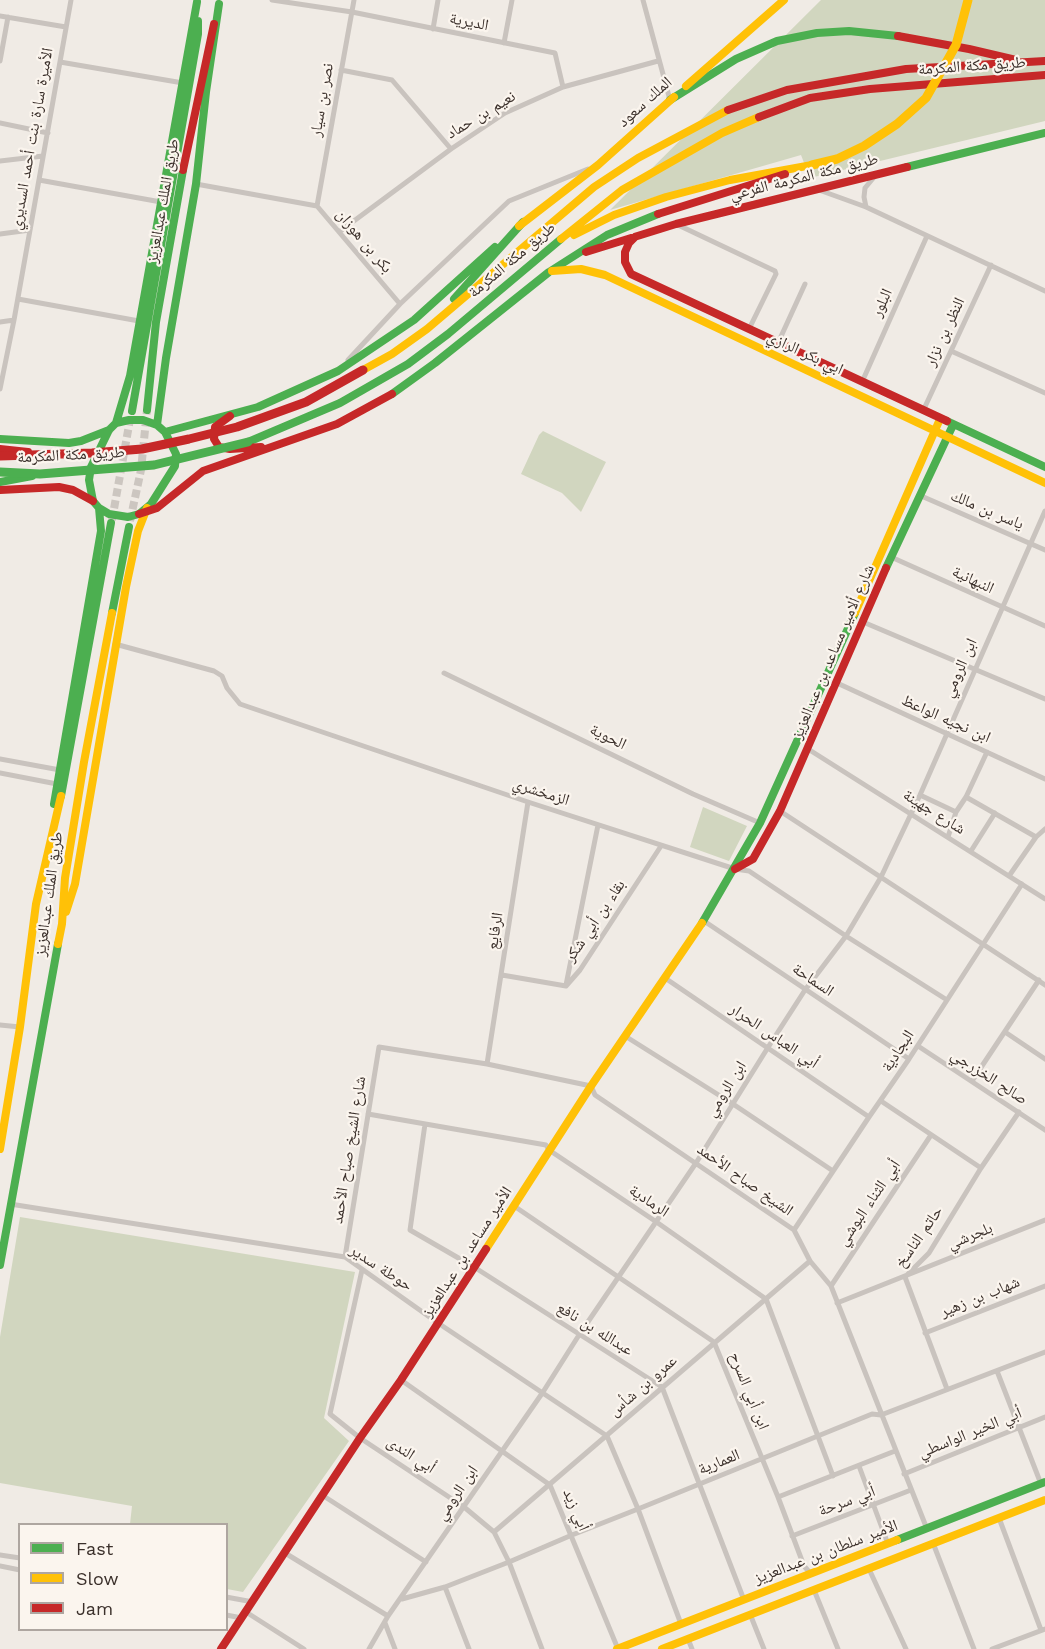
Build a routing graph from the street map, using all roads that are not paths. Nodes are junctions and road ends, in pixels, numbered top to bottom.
1 (71, 0) edge
2 (272, 0) edge
3 (354, 0) edge
4 (438, 0) edge
5 (512, 0) edge
6 (643, 0) edge
7 (784, 0) edge
8 (968, 0) edge
9 (197, 1) edge
10 (220, 2) edge
11 (352, 12) junction
12 (0, 16) edge
13 (8, 17) junction
14 (66, 27) junction
15 (433, 29) junction
16 (504, 43) junction
17 (0, 61) edge
18 (658, 61) junction
19 (1045, 61) edge
20 (60, 62) junction
21 (1028, 63) junction
22 (341, 70) junction
23 (1045, 76) edge
24 (183, 83) junction
25 (563, 87) junction
26 (670, 100) junction
27 (0, 123) edge
28 (48, 133) junction
29 (1045, 133) edge
30 (451, 149) junction
31 (43, 156) junction
32 (0, 160) edge
33 (598, 165) junction
34 (812, 165) junction
35 (879, 174) junction
36 (39, 180) junction
37 (196, 184) junction
38 (818, 189) junction
39 (161, 202) junction
40 (317, 206) junction
41 (866, 207) junction
42 (523, 222) junction
43 (676, 224) junction
44 (30, 230) junction
45 (339, 232) junction
46 (0, 234) edge
47 (927, 236) junction
48 (635, 237) junction
49 (555, 244) junction
50 (572, 257) junction
51 (991, 265) junction
52 (549, 272) junction
53 (805, 284) dead end
54 (1045, 291) edge
55 (18, 298) junction
56 (400, 304) junction
57 (14, 321) junction
58 (140, 321) junction
59 (0, 322) edge
60 (428, 329) junction
61 (749, 329) junction
62 (778, 343) junction
63 (951, 351) junction
64 (338, 371) junction
65 (862, 382) junction
66 (0, 389) edge
67 (1045, 393) edge
68 (147, 410) tunnel mouth
69 (132, 411) tunnel mouth
70 (923, 411) junction
71 (235, 413) junction
72 (940, 418) junction
73 (157, 425) junction
74 (953, 425) junction
75 (112, 427) junction
76 (934, 431) junction
77 (165, 432) junction
78 (947, 437) junction
79 (0, 439) edge
80 (277, 446) junction
81 (0, 449) edge
82 (48, 455) junction
83 (0, 456) edge
84 (1045, 467) edge
85 (0, 472) edge
86 (40, 474) junction
87 (0, 482) edge
88 (1045, 483) edge
89 (0, 490) edge
90 (919, 495) junction
91 (96, 505) junction
92 (144, 511) junction
93 (1045, 511) edge
94 (111, 523) tunnel mouth
95 (129, 527) tunnel mouth
96 (1030, 544) junction
97 (1045, 550) edge
98 (891, 557) junction
99 (1001, 607) junction
100 (863, 622) junction
101 (1045, 626) edge
102 (115, 644) junction
103 (974, 669) junction
104 (444, 673) dead end
105 (837, 682) junction
106 (1045, 699) edge
107 (816, 700) junction
108 (827, 705) junction
109 (946, 733) junction
110 (808, 749) junction
111 (987, 752) junction
112 (0, 759) edge
113 (60, 770) junction
114 (0, 773) edge
115 (1045, 779) edge
116 (57, 784) junction
117 (920, 795) junction
118 (966, 797) junction
119 (528, 802) junction
120 (780, 811) junction
121 (957, 812) junction
122 (996, 813) junction
123 (912, 814) junction
124 (760, 823) junction
125 (598, 825) junction
126 (1045, 829) edge
127 (948, 837) junction
128 (1036, 837) junction
129 (661, 846) junction
130 (970, 850) junction
131 (735, 869) junction
132 (1009, 876) junction
133 (881, 877) junction
134 (1022, 884) junction
135 (1045, 899) edge
136 (36, 904) junction
137 (704, 921) junction
138 (62, 924) junction
139 (846, 936) junction
140 (985, 944) junction
141 (502, 975) junction
142 (665, 978) junction
143 (1039, 980) junction
144 (1045, 985) edge
145 (566, 986) junction
146 (805, 990) junction
147 (947, 1000) junction
148 (0, 1025) edge
149 (21, 1027) junction
150 (1005, 1032) junction
151 (625, 1036) junction
152 (918, 1046) junction
153 (767, 1049) junction
154 (909, 1059) junction
155 (1045, 1059) edge
156 (488, 1064) junction
157 (972, 1081) junction
158 (591, 1086) junction
159 (881, 1101) junction
160 (733, 1104) junction
161 (1019, 1113) junction
162 (368, 1114) junction
163 (868, 1117) junction
164 (425, 1124) junction
165 (1045, 1130) edge
166 (931, 1135) junction
167 (0, 1149) edge
168 (549, 1150) junction
169 (696, 1163) junction
170 (981, 1168) junction
171 (833, 1171) junction
172 (10, 1204) junction
173 (514, 1206) junction
174 (1045, 1220) edge
175 (655, 1221) junction
176 (794, 1230) junction
177 (345, 1257) junction
178 (810, 1261) junction
179 (0, 1265) edge
180 (474, 1267) junction
181 (362, 1270) junction
182 (618, 1277) junction
183 (905, 1277) junction
184 (831, 1286) junction
185 (1045, 1286) edge
186 (766, 1299) junction
187 (837, 1303) junction
188 (438, 1323) junction
189 (925, 1333) junction
190 (579, 1335) junction
191 (714, 1342) junction
192 (1045, 1352) edge
193 (997, 1371) junction
194 (401, 1380) junction
195 (662, 1387) junction
196 (947, 1389) junction
197 (543, 1392) junction
198 (881, 1415) junction
199 (1045, 1417) edge
200 (1018, 1428) junction
201 (607, 1436) junction
202 (817, 1436) junction
203 (360, 1438) junction
204 (502, 1450) junction
205 (895, 1451) junction
206 (762, 1459) junction
207 (860, 1466) junction
208 (904, 1474) junction
209 (833, 1476) junction
210 (1043, 1483) edge
211 (550, 1485) junction
212 (699, 1485) junction
213 (911, 1490) junction
214 (322, 1495) junction
215 (778, 1497) junction
216 (1045, 1500) edge
217 (874, 1505) junction
218 (464, 1507) junction
219 (638, 1509) junction
220 (999, 1518) junction
221 (927, 1529) junction
222 (494, 1532) junction
223 (572, 1534) junction
224 (792, 1536) junction
225 (933, 1543) junction
226 (888, 1544) junction
227 (285, 1553) junction
228 (0, 1555) edge
229 (18, 1558) edge
230 (426, 1562) junction
231 (508, 1562) junction
232 (0, 1566) edge
233 (869, 1569) junction
234 (18, 1570) edge
235 (811, 1574) junction
236 (445, 1587) junction
237 (814, 1590) junction
238 (228, 1597) edge
239 (402, 1599) junction
240 (744, 1599) junction
241 (253, 1602) junction
242 (750, 1614) junction
243 (228, 1615) edge
244 (244, 1615) junction
245 (388, 1616) junction
246 (385, 1623) junction
247 (681, 1624) junction
248 (1043, 1629) edge
249 (688, 1639) junction
250 (221, 1649) edge
251 (304, 1649) edge
252 (369, 1649) edge
253 (395, 1649) edge
254 (469, 1649) edge
255 (542, 1649) edge
256 (617, 1649) edge
257 (662, 1649) edge
258 (692, 1649) edge
259 (764, 1649) edge
260 (838, 1649) edge
261 (906, 1649) edge
262 (974, 1649) edge
263 (992, 1649) edge

1 - 14 street, الأميرة سارة بنت أحمد السديري
2 - 11 street, الديرية
3 - 11 street, نصر بن سيار
4 - 15 street
5 - 16 street
6 - 18 street
7 - 26 main road, الملك سعود
8 - 34 main road, bridge
9 - 24 main road
9 - 69 main road, طريق الملك عبدالعزيز
10 - 37 main road
10 - 68 main road, طريق الملك عبدالعزيز
11 - 15 street, الديرية
11 - 22 street, نصر بن سيار
12 - 13 street
13 - 14 street
13 - 17 street
14 - 20 street, الأميرة سارة بنت أحمد السديري
15 - 16 street, الديرية
16 - 25 street, الديرية
18 - 25 street, نعيم بن حماد
18 - 26 street
19 - 21 main road, طريق مكة المكرمة
20 - 24 street
20 - 28 street, الأميرة سارة بنت أحمد السديري
21 - 26 main road
21 - 60 main road, طريق مكة المكرمة
22 - 30 street
22 - 40 street, نصر بن سيار
23 - 49 main road, طريق مكة المكرمة
24 - 39 main road
25 - 30 street, نعيم بن حماد
26 - 33 main road, الملك سعود
27 - 28 street
28 - 31 street, الأميرة سارة بنت أحمد السديري
29 - 35 main road, طريق مكة المكرمة الفرعي
30 - 45 street, نعيم بن حماد
31 - 32 street
31 - 36 street, الأميرة سارة بنت أحمد السديري
33 - 42 main road, الملك سعود
33 - 56 street
34 - 49 main road
34 - 50 main road
35 - 38 main road, طريق مكة المكرمة الفرعي
35 - 41 street
36 - 39 street
36 - 44 street, الأميرة سارة بنت أحمد السديري
37 - 40 street, بكر بن هوزان
37 - 73 main road
38 - 41 street
38 - 43 main road, طريق مكة المكرمة الفرعي
39 - 58 main road
40 - 45 street, بكر بن هوزان
41 - 47 street
42 - 60 main road
42 - 64 main road
43 - 48 main road, طريق مكة المكرمة الفرعي
43 - 61 street
44 - 46 street
44 - 55 street, الأميرة سارة بنت أحمد السديري
45 - 56 street, بكر بن هوزان
47 - 51 street
47 - 65 street, البلور
48 - 50 main road, طريق مكة المكرمة الفرعي
48 - 61 main road, ابي بكر الرازي
49 - 86 main road, طريق مكة المكرمة, bridge
50 - 52 main road
51 - 54 street
51 - 63 street, النظر بن نزار
52 - 76 main road, ابي بكر الرازي
52 - 80 main road
53 - 62 street
55 - 57 street, الأميرة سارة بنت أحمد السديري
55 - 58 street
56 - 64 street
57 - 59 street
57 - 66 street, الأميرة سارة بنت أحمد السديري
58 - 75 main road
60 - 82 main road, طريق مكة المكرمة, bridge
61 - 62 main road, ابي بكر الرازي
62 - 65 main road, ابي بكر الرازي
63 - 67 street
63 - 70 street, النظر بن نزار
64 - 71 main road
65 - 70 main road, ابي بكر الرازي
70 - 72 main road, ابي بكر الرازي
71 - 77 main road
71 - 80 main road
72 - 74 main road, ابي بكر الرازي
72 - 76 main road
73 - 75 main road
73 - 77 main road
74 - 78 main road, شارع ألامير مساعد بن عبدالعزيز
74 - 84 main road, ابي بكر الرازي
75 - 79 main road
75 - 91 main road
76 - 78 main road, ابي بكر الرازي
76 - 107 main road, الأمير مساعد بن عبدالعزيز
77 - 92 main road
78 - 88 main road, ابي بكر الرازي
78 - 90 main road, شارع ألامير مساعد بن عبدالعزيز
80 - 92 main road
81 - 82 main road, bridge
82 - 83 main road, طريق مكة المكرمة, bridge
85 - 86 main road, طريق مكة المكرمة, bridge
86 - 87 main road, bridge
89 - 91 main road
90 - 96 street, ياسر بن مالك
90 - 98 main road, شارع ألامير مساعد بن عبدالعزيز
91 - 92 main road
91 - 113 main road
92 - 102 main road
93 - 96 street, ابن الرومي
94 - 136 main road, طريق الملك عبدالعزيز
95 - 138 main road, طريق الملك عبدالعزيز
96 - 97 street, ياسر بن مالك
96 - 99 street, ابن الرومي
98 - 99 street, النبهانية
98 - 100 main road, شارع ألامير مساعد بن عبدالعزيز
99 - 101 street, النبهانية
99 - 103 street, ابن الرومي
100 - 103 street
100 - 105 main road, شارع ألامير مساعد بن عبدالعزيز
102 - 119 street, الزمخشري
102 - 138 main road
103 - 106 street
103 - 109 street, ابن الرومي
104 - 124 street, الحوية
105 - 108 main road, شارع ألامير مساعد بن عبدالعزيز
105 - 109 street, ابن نجيه الواعظ
107 - 108 main road
107 - 124 main road, الأمير مساعد بن عبدالعزيز
108 - 110 main road, شارع ألامير مساعد بن عبدالعزيز
109 - 111 street, ابن نجيه الواعظ
109 - 117 street, ابن الرومي
110 - 120 main road, شارع ألامير مساعد بن عبدالعزيز
110 - 123 street, شارع جهينة
111 - 115 street, ابن نجيه الواعظ
111 - 118 street
112 - 113 street
113 - 116 main road
114 - 116 street
116 - 136 main road
117 - 121 street
117 - 123 street, ابن الرومي
118 - 121 street
118 - 122 street
119 - 125 street, الزمخشري
119 - 141 street, الرفايع
120 - 131 main road, شارع ألامير مساعد بن عبدالعزيز
120 - 133 street
121 - 127 street
122 - 128 street
122 - 130 street
123 - 127 street, شارع جهينة
123 - 133 street, ابن الرومي
124 - 131 main road, الأمير مساعد بن عبدالعزيز
125 - 129 street, الزمخشري
125 - 145 street
126 - 128 street
127 - 130 street, شارع جهينة
128 - 132 street
129 - 131 street, الزمخشري
129 - 145 street, بقاء بن أبي شكر
130 - 132 street, شارع جهينة
131 - 137 main road, الأمير مساعد بن عبدالعزيز
131 - 139 street, الزمخشري
132 - 134 street, شارع جهينة
133 - 139 street, ابن الرومي
133 - 140 street
134 - 135 street, شارع جهينة
134 - 140 street, البجادية
136 - 149 main road, طريق الملك عبدالعزيز
137 - 142 main road, الأمير مساعد بن عبدالعزيز
137 - 146 street, السماحة
138 - 172 main road, طريق الملك عبدالعزيز
139 - 146 street, ابن الرومي
139 - 147 street, الزمخشري
140 - 143 street
140 - 147 street, البجادية
141 - 145 street, بقاء بن أبي شكر
141 - 156 street, الرفايع
142 - 151 main road, الأمير مساعد بن عبدالعزيز
142 - 153 street, أبي العباس الحرار
143 - 144 street
143 - 150 street
146 - 153 street, ابن الرومي
146 - 154 street, السماحة
147 - 152 street, البجادية
148 - 149 street
149 - 167 main road, طريق الملك عبدالعزيز
150 - 155 street
150 - 157 street
151 - 158 main road, الأمير مساعد بن عبدالعزيز
151 - 160 street
152 - 154 street, البجادية
152 - 157 street, صالح الخزرجي
153 - 160 street, ابن الرومي
153 - 163 street, أبي العباس الحرار
154 - 159 street, البجادية
156 - 158 street
156 - 162 street, شارع الشيخ صباح الأحمد
157 - 161 street, صالح الخزرجي
158 - 168 main road, الأمير مساعد بن عبدالعزيز
158 - 169 street, الشيخ صباح الأحمد
159 - 163 street, البجادية
159 - 166 street
160 - 169 street, ابن الرومي
160 - 171 street
161 - 165 street, صالح الخزرجي
161 - 170 street, حاتم الناسخ
162 - 164 street, الرمادية
162 - 177 street, شارع الشيخ صباح الأحمد
163 - 171 street, البجادية
164 - 168 street, الرمادية
164 - 180 street, عبدالله بن نافع
166 - 170 street
166 - 184 street, أبي الثناء البوشي
168 - 173 main road, الأمير مساعد بن عبدالعزيز
168 - 175 street, الرمادية
169 - 175 street, ابن الرومي
169 - 176 street, الشيخ صباح الأحمد
170 - 183 street, حاتم الناسخ
171 - 176 street, البجادية
172 - 177 street, حوطة سدير
172 - 179 main road, طريق الملك عبدالعزيز
173 - 180 main road, الأمير مساعد بن عبدالعزيز
173 - 182 street, ابن أبي السرح
174 - 183 street, بلجرشي
175 - 182 street, ابن الرومي
175 - 186 street, الرمادية
176 - 178 street, الشيخ صباح الأحمد
177 - 181 street, حوطة سدير
178 - 184 street, الشيخ صباح الأحمد
178 - 186 street, عمرو بن شأس
180 - 188 main road, الأمير مساعد بن عبدالعزيز
180 - 190 street, عبدالله بن نافع
181 - 188 street, حوطة سدير
181 - 203 street, أبي الندى
182 - 190 street, ابن الرومي
182 - 191 street, ابن أبي السرح
183 - 187 street, بلجرشي
183 - 189 street, حاتم الناسخ
184 - 187 street, الشيخ صباح الأحمد
185 - 189 street, شهاب بن زهير
186 - 191 street, عمرو بن شأس
186 - 202 street
187 - 198 street, الشيخ صباح الأحمد
188 - 194 main road, الأمير مساعد بن عبدالعزيز
188 - 197 street, حوطة سدير
189 - 196 street, حاتم الناسخ
190 - 195 street, عبدالله بن نافع
190 - 197 street, ابن الرومي
191 - 195 street, عمرو بن شأس
191 - 206 street, ابن أبي السرح
192 - 193 street, العمارية
193 - 196 street, العمارية
193 - 200 street
194 - 203 main road, الأمير مساعد بن عبدالعزيز
194 - 204 street, أبي زيد
195 - 201 street, عمرو بن شأس
195 - 212 street
196 - 198 street, العمارية
197 - 201 street, حوطة سدير
197 - 204 street, ابن الرومي
198 - 202 street, العمارية
198 - 205 street, الشيخ صباح الأحمد
199 - 200 street, أبي الخير الواسطي
200 - 208 street, أبي الخير الواسطي
200 - 210 street
201 - 211 street, عمرو بن شأس
201 - 219 street
202 - 206 street, العمارية
202 - 209 street
203 - 214 main road, الأمير مساعد بن عبدالعزيز
203 - 218 street, أبي الندى
204 - 211 street, أبي زيد
204 - 218 street, ابن الرومي
205 - 207 street
205 - 208 street, الشيخ صباح الأحمد
206 - 212 street, العمارية
206 - 215 street, ابن أبي السرح
207 - 209 street
207 - 217 street
208 - 213 street, الشيخ صباح الأحمد
209 - 215 street
210 - 221 main road, الأمير سلطان بن عبدالعزيز
211 - 222 street, عمرو بن شأس
211 - 223 street, أبي زيد
212 - 219 street, العمارية
212 - 240 street
213 - 217 street, أبي سرحة
213 - 221 street, الشيخ صباح الأحمد
214 - 227 main road, الأمير مساعد بن عبدالعزيز
214 - 230 street
215 - 224 street, ابن أبي السرح
216 - 220 main road, الأمير سلطان بن عبدالعزيز
217 - 224 street, أبي سرحة
217 - 226 street
218 - 222 street, أبي الندى
218 - 230 street, ابن الرومي
219 - 223 street, العمارية
219 - 247 street
220 - 225 main road, الأمير سلطان بن عبدالعزيز
220 - 248 street
221 - 226 main road, الأمير سلطان بن عبدالعزيز
222 - 231 street, أبي الندى
223 - 231 street, العمارية
223 - 256 street, أبي زيد
224 - 235 street, ابن أبي السرح
225 - 233 main road, الأمير سلطان بن عبدالعزيز
225 - 262 street
226 - 235 main road, الأمير سلطان بن عبدالعزيز
227 - 241 main road, الأمير مساعد بن عبدالعزيز
227 - 245 street
228 - 229 street
230 - 239 street, ابن الرومي
231 - 236 street, العمارية
231 - 255 street, أبي الندى
232 - 234 street
233 - 237 main road, الأمير سلطان بن عبدالعزيز
233 - 261 street
235 - 240 main road, الأمير سلطان بن عبدالعزيز
236 - 239 street, العمارية
236 - 254 street
237 - 242 main road, الأمير سلطان بن عبدالعزيز
237 - 260 street
238 - 241 street
239 - 245 street, ابن الرومي
240 - 247 main road, الأمير سلطان بن عبدالعزيز
241 - 244 main road, الأمير مساعد بن عبدالعزيز
242 - 249 main road, الأمير سلطان بن عبدالعزيز
242 - 259 street
243 - 244 street
244 - 250 main road, الأمير مساعد بن عبدالعزيز
244 - 251 street
245 - 246 street, ابن الرومي
246 - 252 street, ابن الرومي
246 - 253 street
247 - 256 main road, الأمير سلطان بن عبدالعزيز
248 - 263 street
249 - 257 main road, الأمير سلطان بن عبدالعزيز
249 - 258 street

